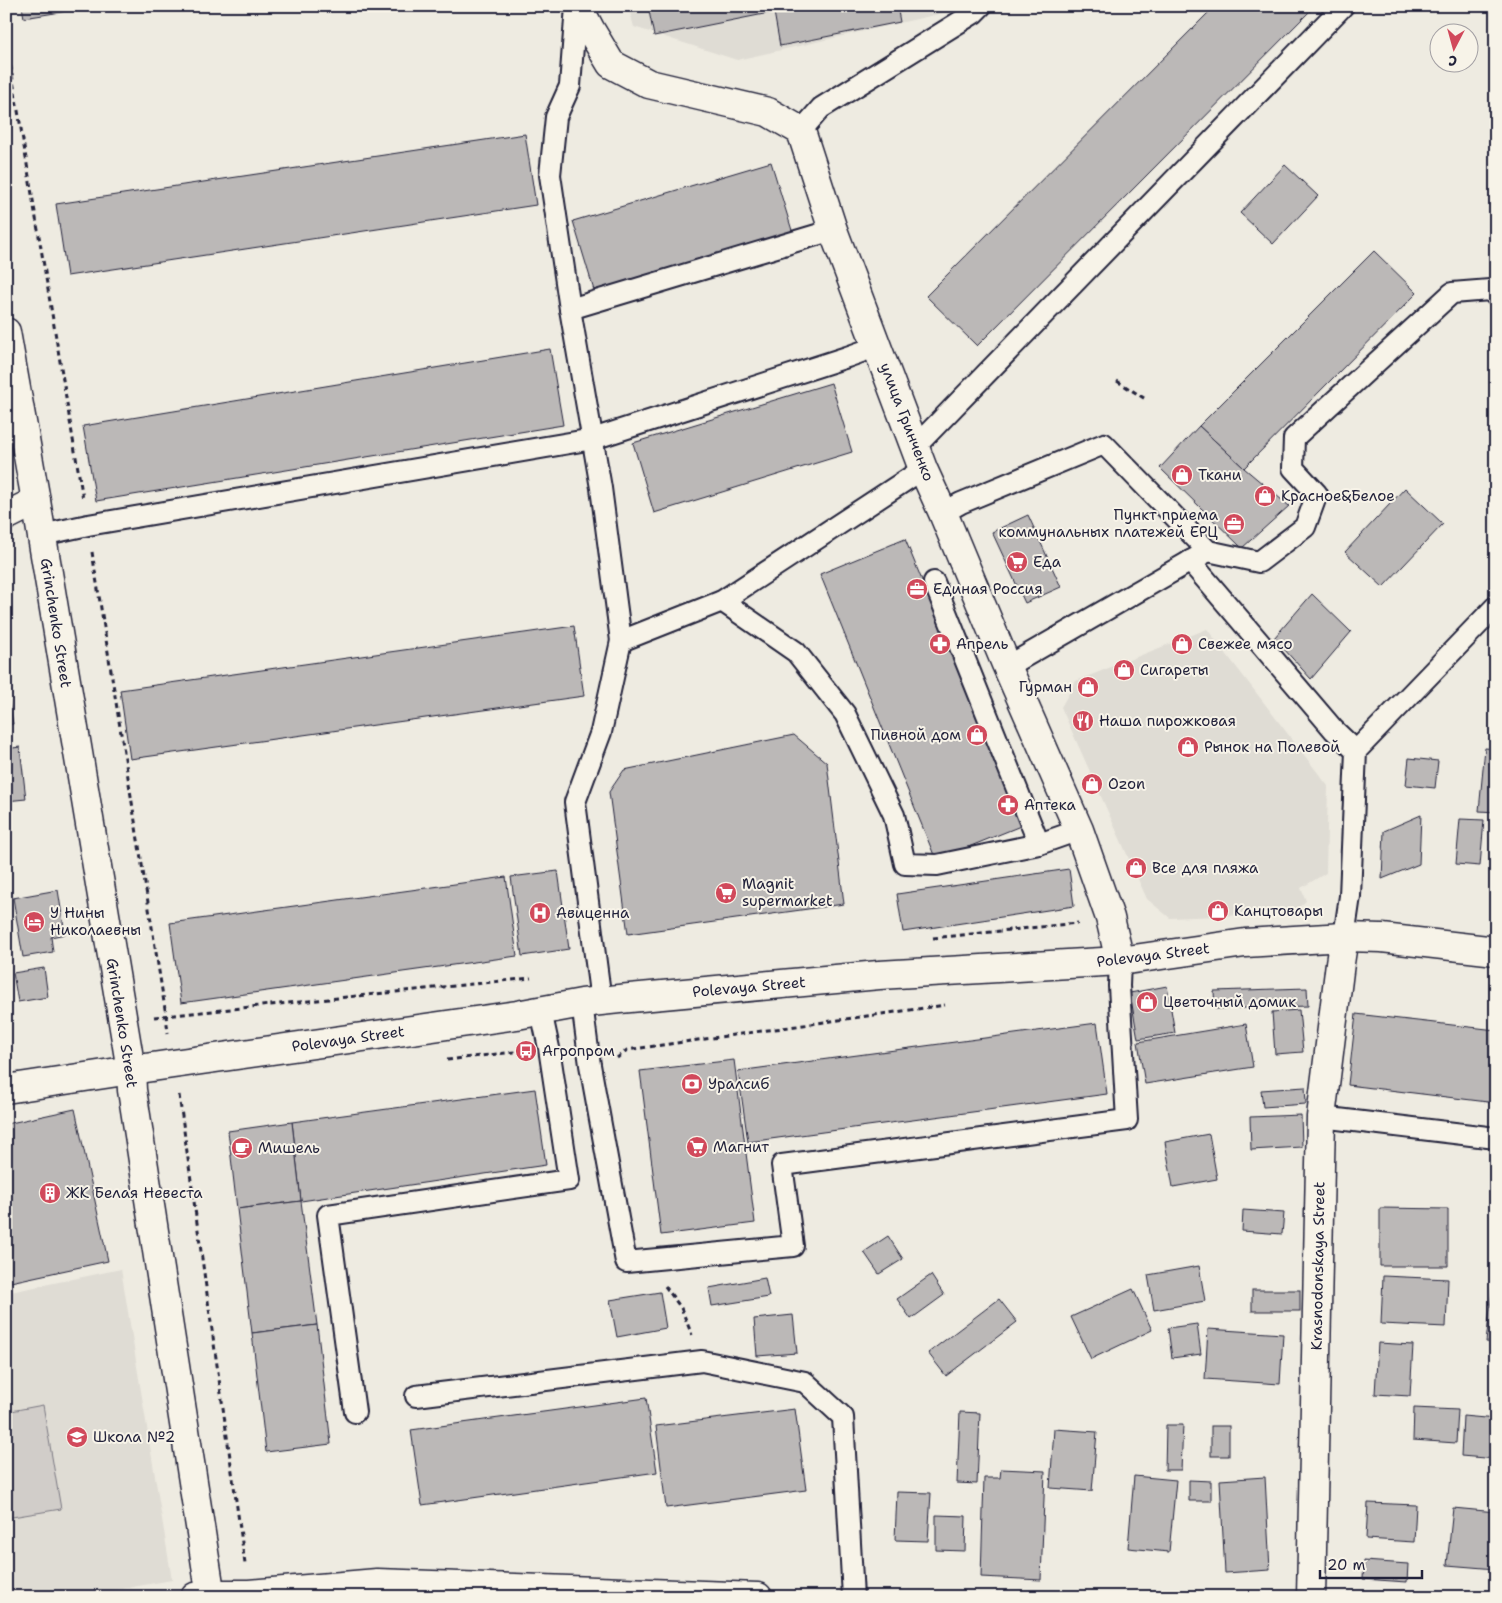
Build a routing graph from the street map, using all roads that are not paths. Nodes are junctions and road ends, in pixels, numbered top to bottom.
1 (577, 6) edge
2 (981, 6) edge
3 (1343, 6) edge
4 (801, 131) junction
5 (833, 230) junction
6 (1496, 296) edge
7 (570, 309) junction
8 (6, 332) edge
9 (878, 346) junction
10 (593, 439) junction
11 (919, 458) junction
12 (36, 501) junction
13 (943, 513) junction
14 (6, 516) edge
15 (42, 535) junction
16 (1208, 551) junction
17 (1190, 561) junction
18 (934, 582) dead end
19 (722, 601) junction
20 (1496, 606) edge
21 (621, 641) junction
22 (1006, 664) junction
23 (1356, 751) junction
24 (1079, 830) junction
25 (1039, 844) junction
26 (1344, 937) junction
27 (1496, 952) edge
28 (1120, 961) junction
29 (592, 1002) junction
30 (540, 1011) junction
31 (130, 1070) junction
32 (6, 1089) edge
33 (1321, 1117) junction
34 (1496, 1138) edge
35 (416, 1396) dead end
36 (355, 1412) dead end
37 (206, 1596) edge
38 (758, 1597) edge
39 (853, 1597) edge
40 (1311, 1597) edge

1 - 4 street
1 - 7 lane
2 - 4 lane
3 - 11 lane
4 - 5 street, улица Гринченко
5 - 7 lane
5 - 9 street, улица Гринченко
6 - 16 lane
7 - 10 lane
8 - 12 street, Grinchenko Street
9 - 10 lane
9 - 11 street, улица Гринченко
10 - 15 lane
10 - 21 lane
11 - 13 street, улица Гринченко
11 - 19 lane
12 - 14 street
12 - 15 street, Grinchenko Street
13 - 16 lane
13 - 22 street, улица Гринченко
15 - 31 street, Grinchenko Street
16 - 17 lane
17 - 22 lane
17 - 23 lane
18 - 25 lane
19 - 21 lane
19 - 25 lane
20 - 23 lane
21 - 29 lane
22 - 24 street, улица Гринченко
23 - 26 lane
24 - 25 lane
24 - 28 street, улица Гринченко
26 - 27 street, Polevaya Street
26 - 28 street, Polevaya Street
26 - 33 street, Krasnodonskaya Street
28 - 29 street, Polevaya Street
28 - 29 lane
29 - 30 street, Polevaya Street
30 - 31 street, Polevaya Street
30 - 36 lane
31 - 32 street, Polevaya Street
31 - 37 street, Grinchenko Street
33 - 34 lane
33 - 40 street, Krasnodonskaya Street
35 - 39 lane
37 - 38 street

